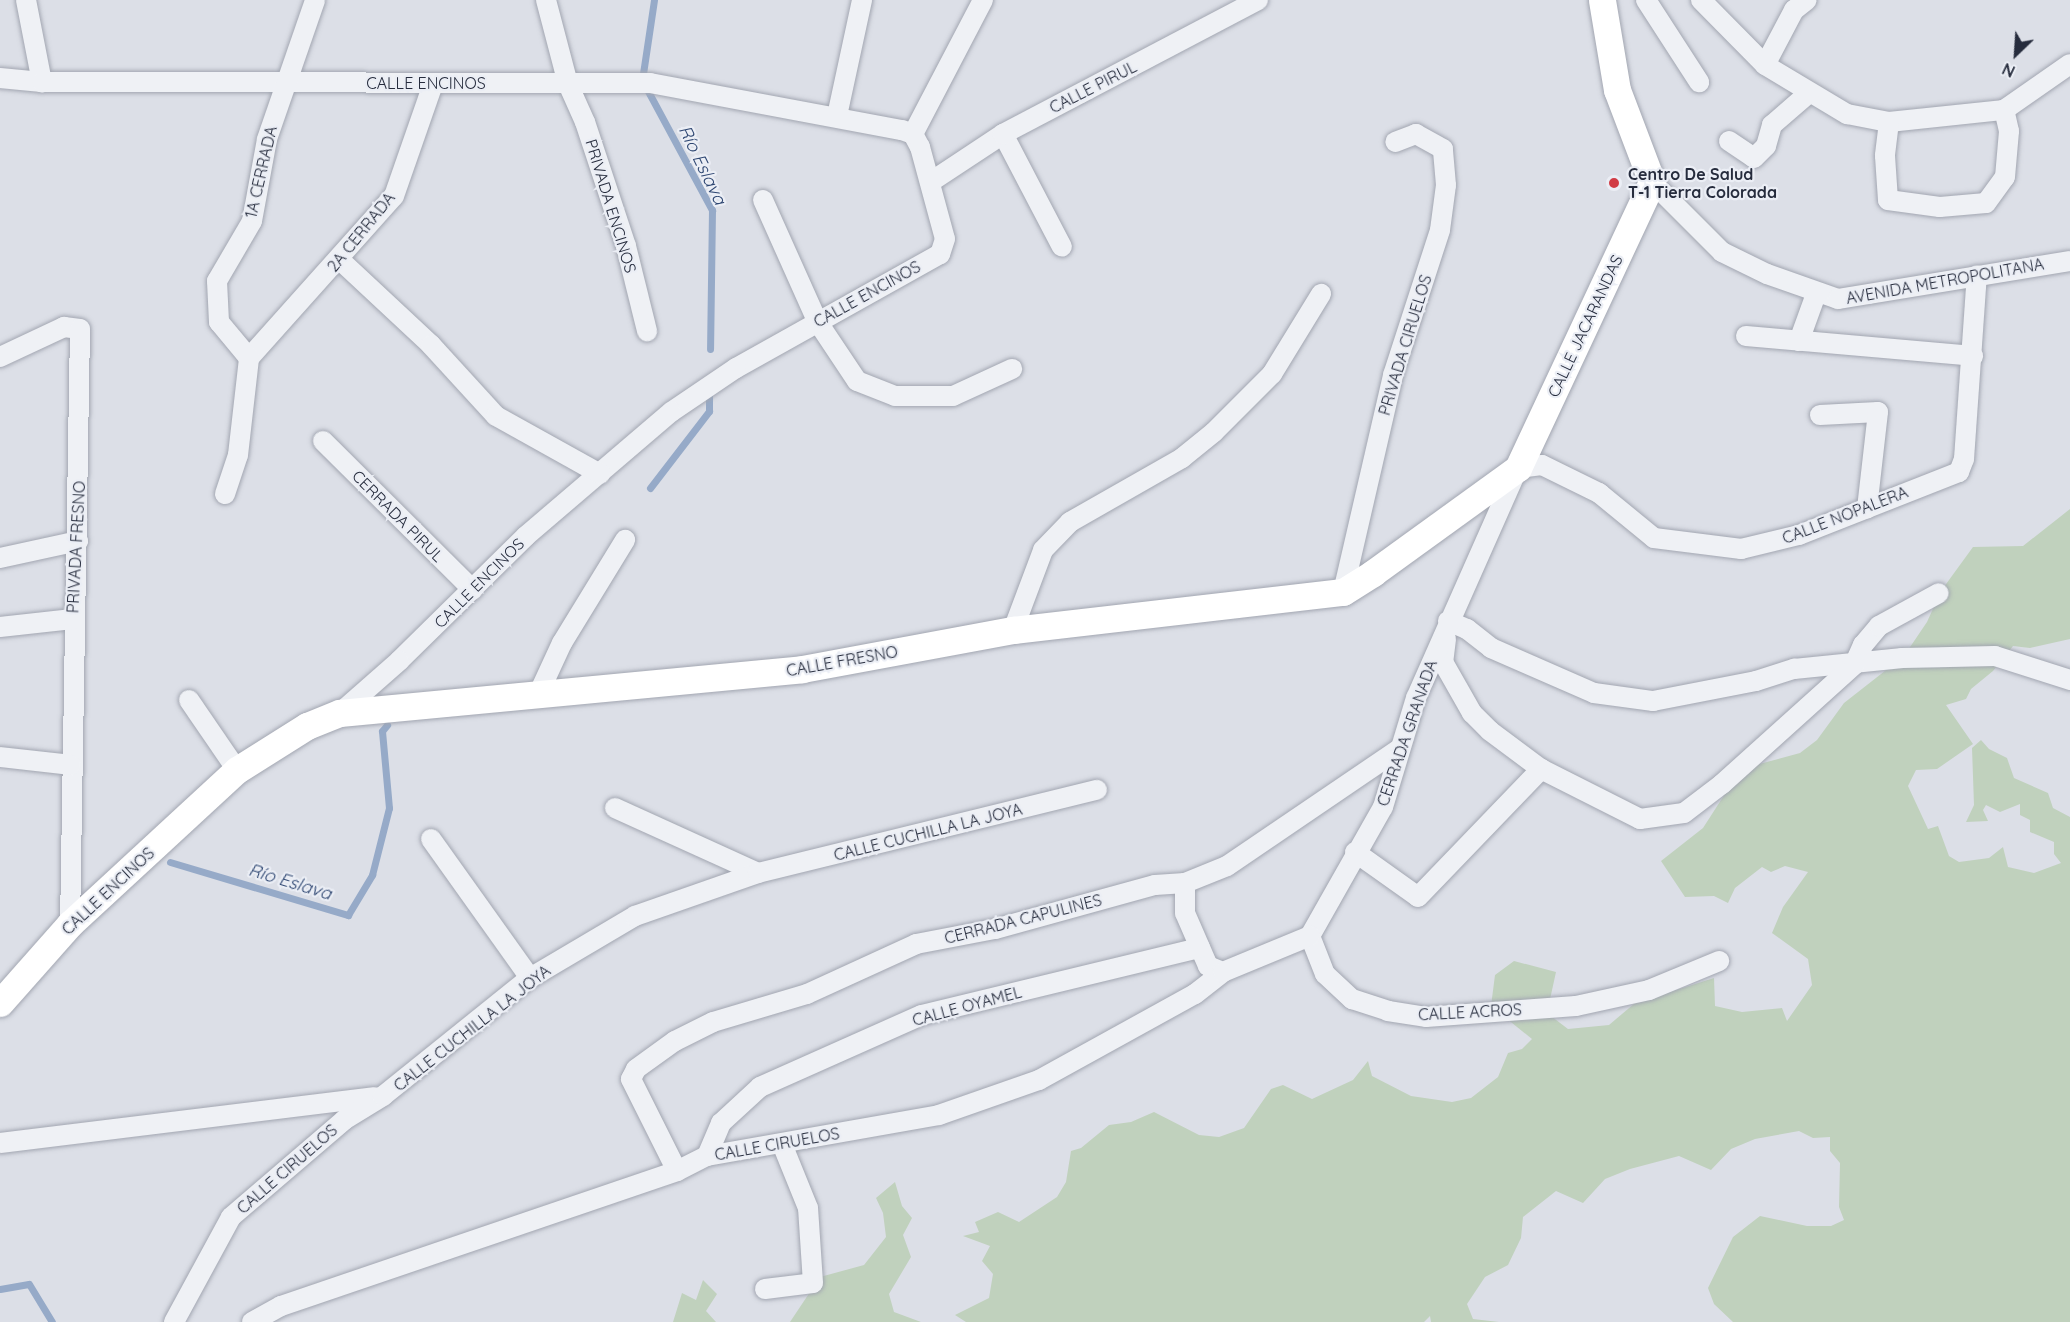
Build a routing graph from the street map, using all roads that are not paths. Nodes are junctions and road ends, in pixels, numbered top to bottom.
1 (26, 0) edge
2 (315, 0) edge
3 (546, 0) edge
4 (862, 0) edge
5 (983, 0) edge
6 (1258, 0) edge
7 (1602, 0) edge
8 (1646, 0) edge
9 (1654, 0) edge
10 (1701, 0) edge
11 (1807, 0) edge
12 (1666, 29) junction
13 (2070, 64) edge
14 (1765, 65) junction
15 (0, 78) edge
16 (42, 82) junction
17 (285, 82) junction
18 (1699, 82) dead end
19 (433, 84) junction
20 (568, 84) junction
21 (1809, 93) junction
22 (2004, 110) junction
23 (837, 116) junction
24 (1889, 122) junction
25 (913, 134) junction
26 (1003, 134) junction
27 (1729, 141) dead end
28 (1395, 142) dead end
29 (933, 181) junction
30 (1652, 182) junction
31 (763, 200) dead end
32 (1062, 247) dead end
33 (340, 260) junction
34 (2070, 261) edge
35 (1977, 275) junction
36 (1321, 294) dead end
37 (1816, 294) junction
38 (817, 321) junction
39 (646, 331) dead end
40 (1746, 336) dead end
41 (1799, 341) junction
42 (1973, 356) junction
43 (0, 357) edge
44 (249, 357) junction
45 (1012, 369) dead end
46 (1820, 415) dead end
47 (323, 441) dead end
48 (1518, 468) junction
49 (600, 474) junction
50 (225, 494) dead end
51 (1867, 508) junction
52 (625, 540) dead end
53 (78, 541) junction
54 (0, 558) edge
55 (473, 590) junction
56 (1343, 592) junction
57 (1939, 593) dead end
58 (73, 619) junction
59 (1448, 621) junction
60 (0, 627) edge
61 (1013, 630) junction
62 (1854, 665) junction
63 (2068, 678) edge
64 (537, 696) junction
65 (189, 700) dead end
66 (340, 713) junction
67 (1398, 750) junction
68 (0, 757) edge
69 (71, 765) junction
70 (1542, 769) junction
71 (237, 771) junction
72 (1097, 790) dead end
73 (615, 808) dead end
74 (431, 839) dead end
75 (1355, 852) junction
76 (758, 873) junction
77 (1185, 883) junction
78 (70, 924) junction
79 (1310, 936) junction
80 (1200, 948) junction
81 (1719, 961) dead end
82 (1223, 972) junction
83 (530, 978) junction
84 (0, 1003) edge
85 (383, 1096) junction
86 (0, 1143) edge
87 (782, 1144) junction
88 (707, 1156) junction
89 (676, 1171) junction
90 (765, 1289) dead end
91 (174, 1322) edge
92 (252, 1322) edge

1 - 16 street
2 - 17 street, 1A CERRADA
3 - 20 street, PRIVADA ENCINOS
4 - 23 street
5 - 25 street
6 - 26 street, CALLE PIRUL
7 - 30 street, AVENIDA METROPOLITANA
8 - 12 street
9 - 12 street
10 - 14 street
11 - 14 street
12 - 18 street
13 - 22 street
14 - 21 street
15 - 16 street, CALLE ENCINOS
16 - 17 street, CALLE ENCINOS
17 - 19 street, CALLE ENCINOS
17 - 44 street, 1A CERRADA
19 - 20 street, CALLE ENCINOS
19 - 33 street, 2A CERRADA
20 - 23 street, CALLE ENCINOS
20 - 39 street, PRIVADA ENCINOS
21 - 24 street
21 - 27 street
22 - 24 street
22 - 24 street
23 - 25 street, CALLE ENCINOS
25 - 29 street, CALLE ENCINOS
26 - 29 street, CALLE PIRUL
26 - 32 street
28 - 56 street, PRIVADA CIRUELOS
29 - 38 street, CALLE ENCINOS
30 - 37 street, AVENIDA METROPOLITANA
30 - 48 street, CALLE JACARANDAS
31 - 38 street
33 - 44 street, 2A CERRADA
33 - 49 street
34 - 35 street, AVENIDA METROPOLITANA
35 - 37 street, AVENIDA METROPOLITANA
35 - 42 street, CALLE NOPALERA
36 - 61 street
37 - 41 street
38 - 45 street
38 - 49 street, CALLE ENCINOS
40 - 41 street
41 - 42 street
42 - 51 street, CALLE NOPALERA
43 - 53 street, PRIVADA FRESNO
44 - 50 street
46 - 51 street
47 - 55 street, CERRADA PIRUL
48 - 51 street, CALLE NOPALERA
48 - 56 street, CALLE JACARANDAS
48 - 59 street, CALLE JACARANDAS
49 - 55 street, CALLE ENCINOS
52 - 64 street
53 - 54 street
53 - 58 street, PRIVADA FRESNO
55 - 66 street, CALLE ENCINOS
56 - 61 street, CALLE FRESNO
57 - 62 street
58 - 60 street
58 - 69 street, PRIVADA FRESNO
59 - 62 street
59 - 67 street, CERRADA GRANADA
59 - 70 street
61 - 64 street, CALLE FRESNO
62 - 63 street
62 - 70 street
64 - 66 street, CALLE FRESNO
65 - 71 street
66 - 71 street, CALLE ENCINOS
67 - 75 street, CERRADA GRANADA
67 - 77 street, CERRADA CAPULINES
68 - 69 street
69 - 78 street, PRIVADA FRESNO
70 - 75 street
71 - 78 street, CALLE ENCINOS
72 - 76 street, CALLE CUCHILLA LA JOYA
73 - 76 street
74 - 83 street
75 - 79 street, CERRADA GRANADA
76 - 83 street, CALLE CUCHILLA LA JOYA
77 - 80 street
77 - 89 street, CERRADA CAPULINES
78 - 84 street, CALLE ENCINOS
79 - 81 street, CALLE ACROS
79 - 82 street
80 - 82 street
80 - 88 street, CALLE OYAMEL
82 - 87 street, CALLE CIRUELOS
83 - 85 street, CALLE CUCHILLA LA JOYA
85 - 86 street, CALLE CUCHILLA LA JOYA
85 - 91 street, CALLE CIRUELOS
87 - 88 street, CALLE CIRUELOS
87 - 90 street
88 - 89 street, CALLE CIRUELOS
89 - 92 street, CALLE CIRUELOS

